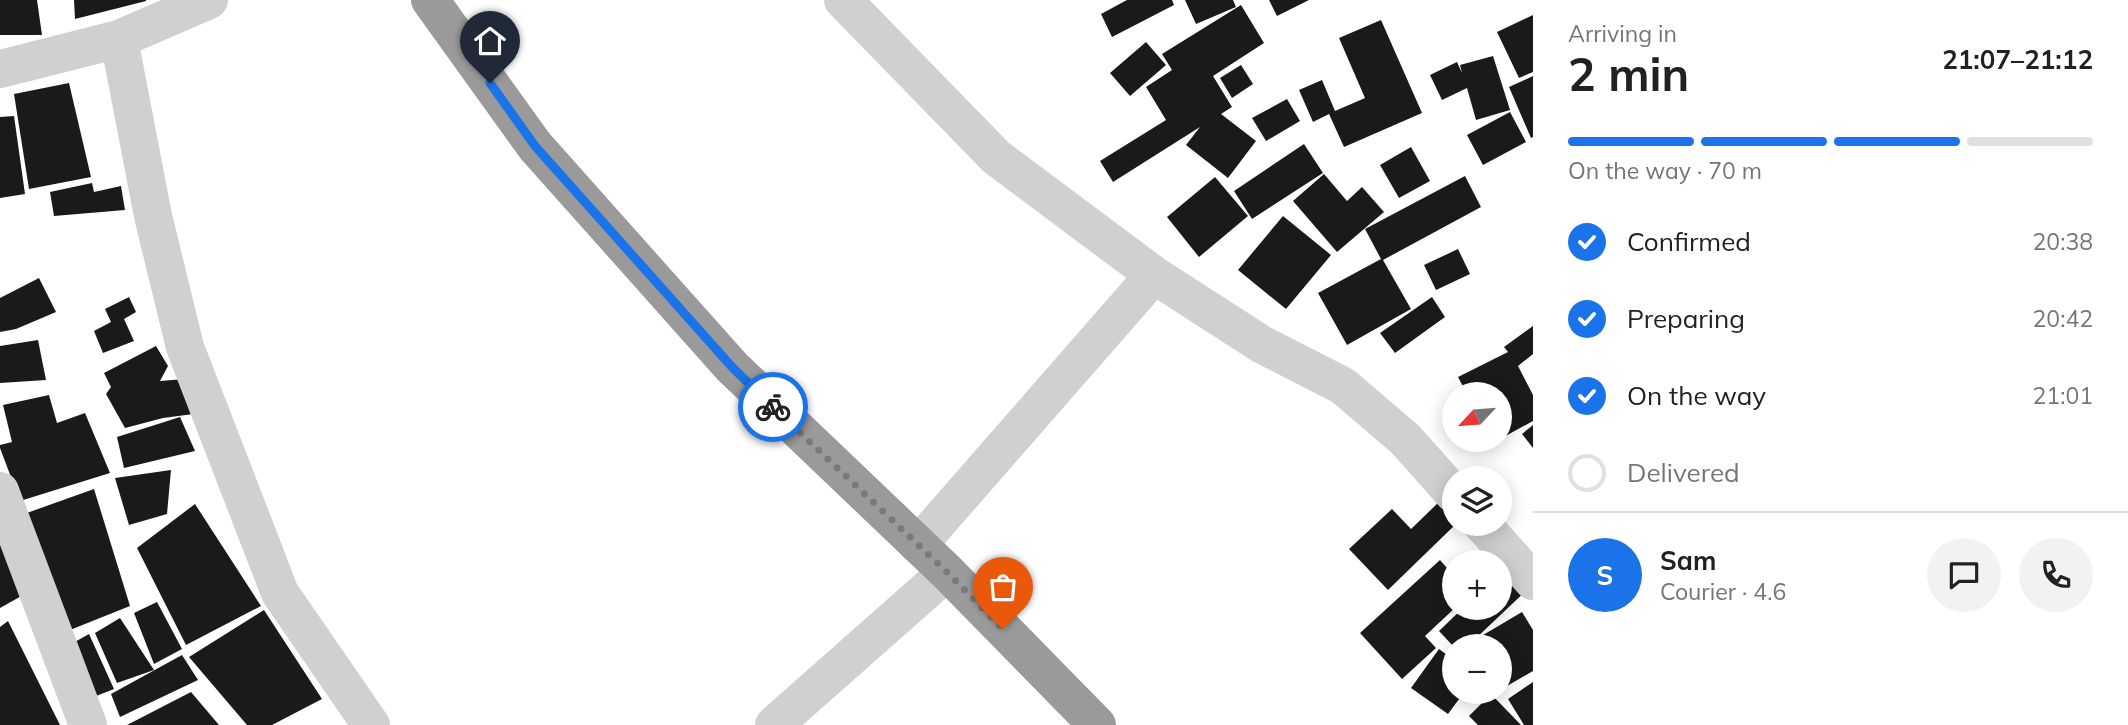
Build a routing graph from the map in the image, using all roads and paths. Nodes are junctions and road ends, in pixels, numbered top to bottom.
1 (209, 0) edge
2 (430, 0) edge
3 (843, 0) edge
4 (119, 39) junction
5 (0, 69) edge
6 (1154, 275) junction
7 (1442, 481) edge
8 (0, 491) edge
9 (1493, 536) edge
10 (918, 545) junction
11 (947, 572) junction
12 (1533, 581) edge
13 (88, 725) edge
14 (371, 725) edge
15 (774, 725) edge
16 (1097, 725) edge

1 - 4 street
2 - 10 highway
3 - 6 street
4 - 5 street
4 - 14 street
6 - 7 street
6 - 10 street
8 - 13 street
9 - 12 street
10 - 11 highway
11 - 15 street
11 - 16 highway

